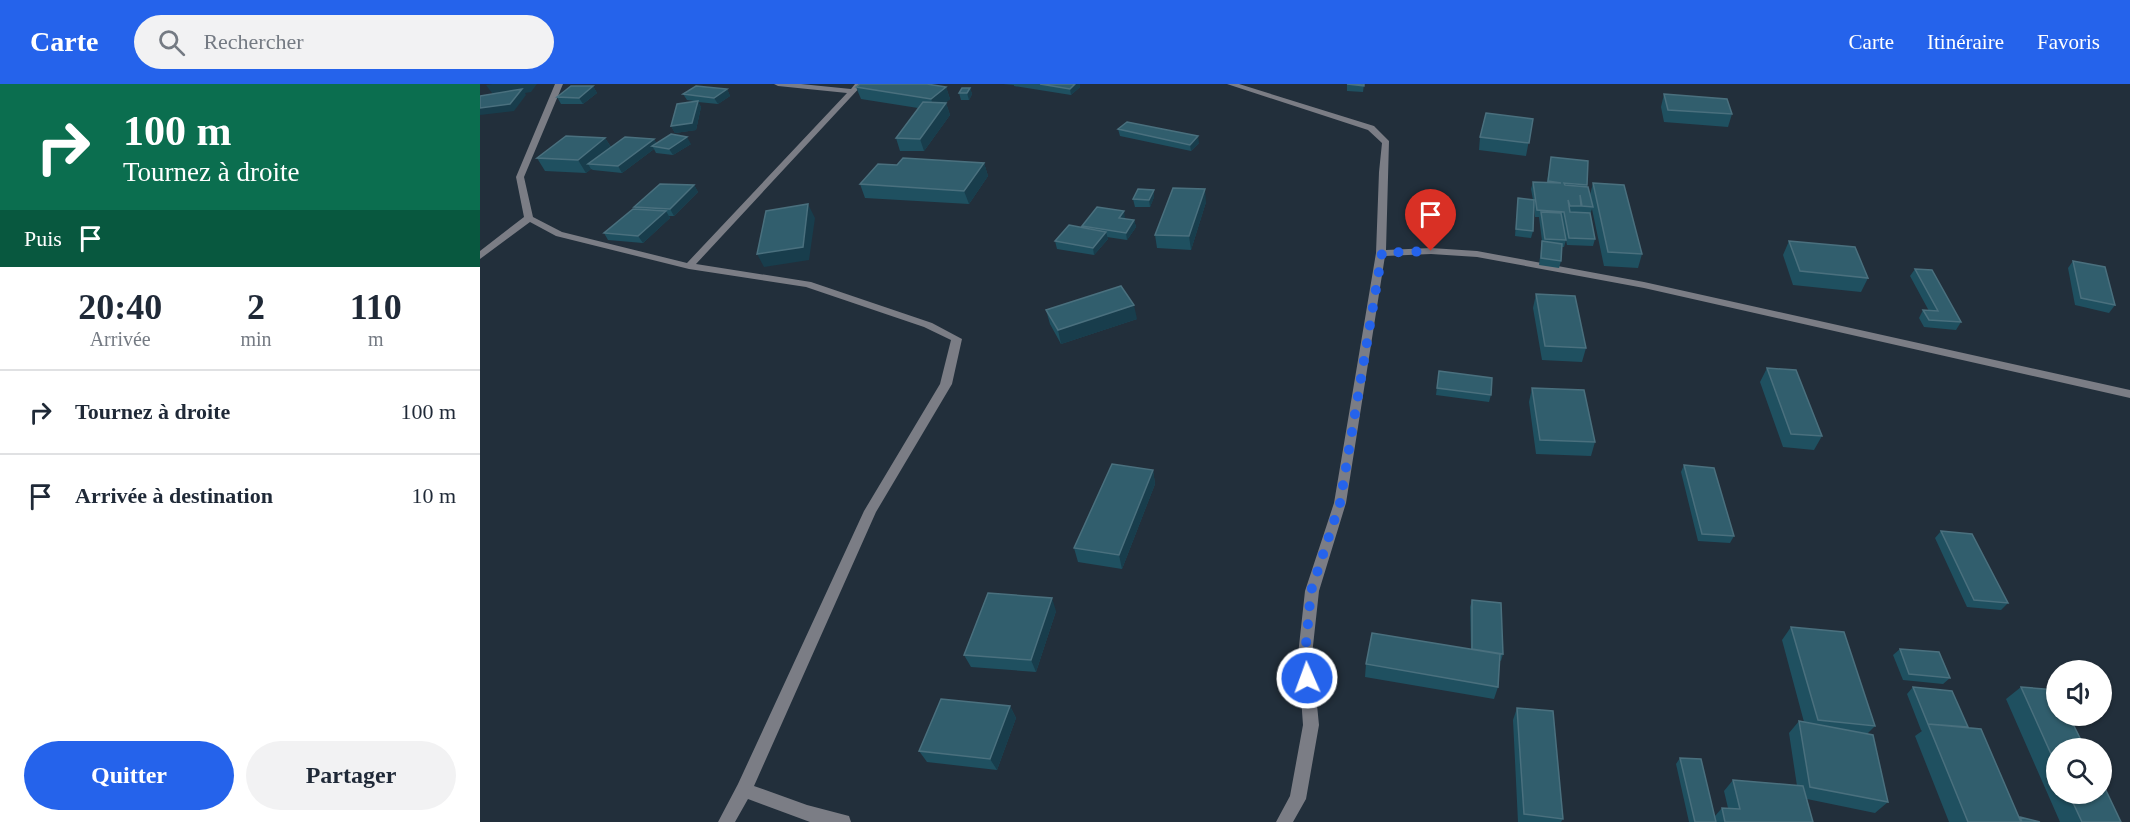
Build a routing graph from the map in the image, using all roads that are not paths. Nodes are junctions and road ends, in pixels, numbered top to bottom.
1 (559, 84) edge
2 (778, 84) edge
3 (859, 84) edge
4 (1231, 84) edge
5 (852, 91) junction
6 (529, 218) junction
7 (1382, 253) junction
8 (480, 256) edge
9 (689, 267) junction
10 (2130, 394) edge
11 (744, 790) junction
12 (726, 822) edge
13 (843, 822) edge
14 (1284, 822) edge

1 - 6 street
2 - 5 street
3 - 5 street
4 - 7 street
5 - 9 street
6 - 8 street
6 - 9 street
7 - 10 street
7 - 14 street
9 - 11 street
11 - 12 street
11 - 13 street

